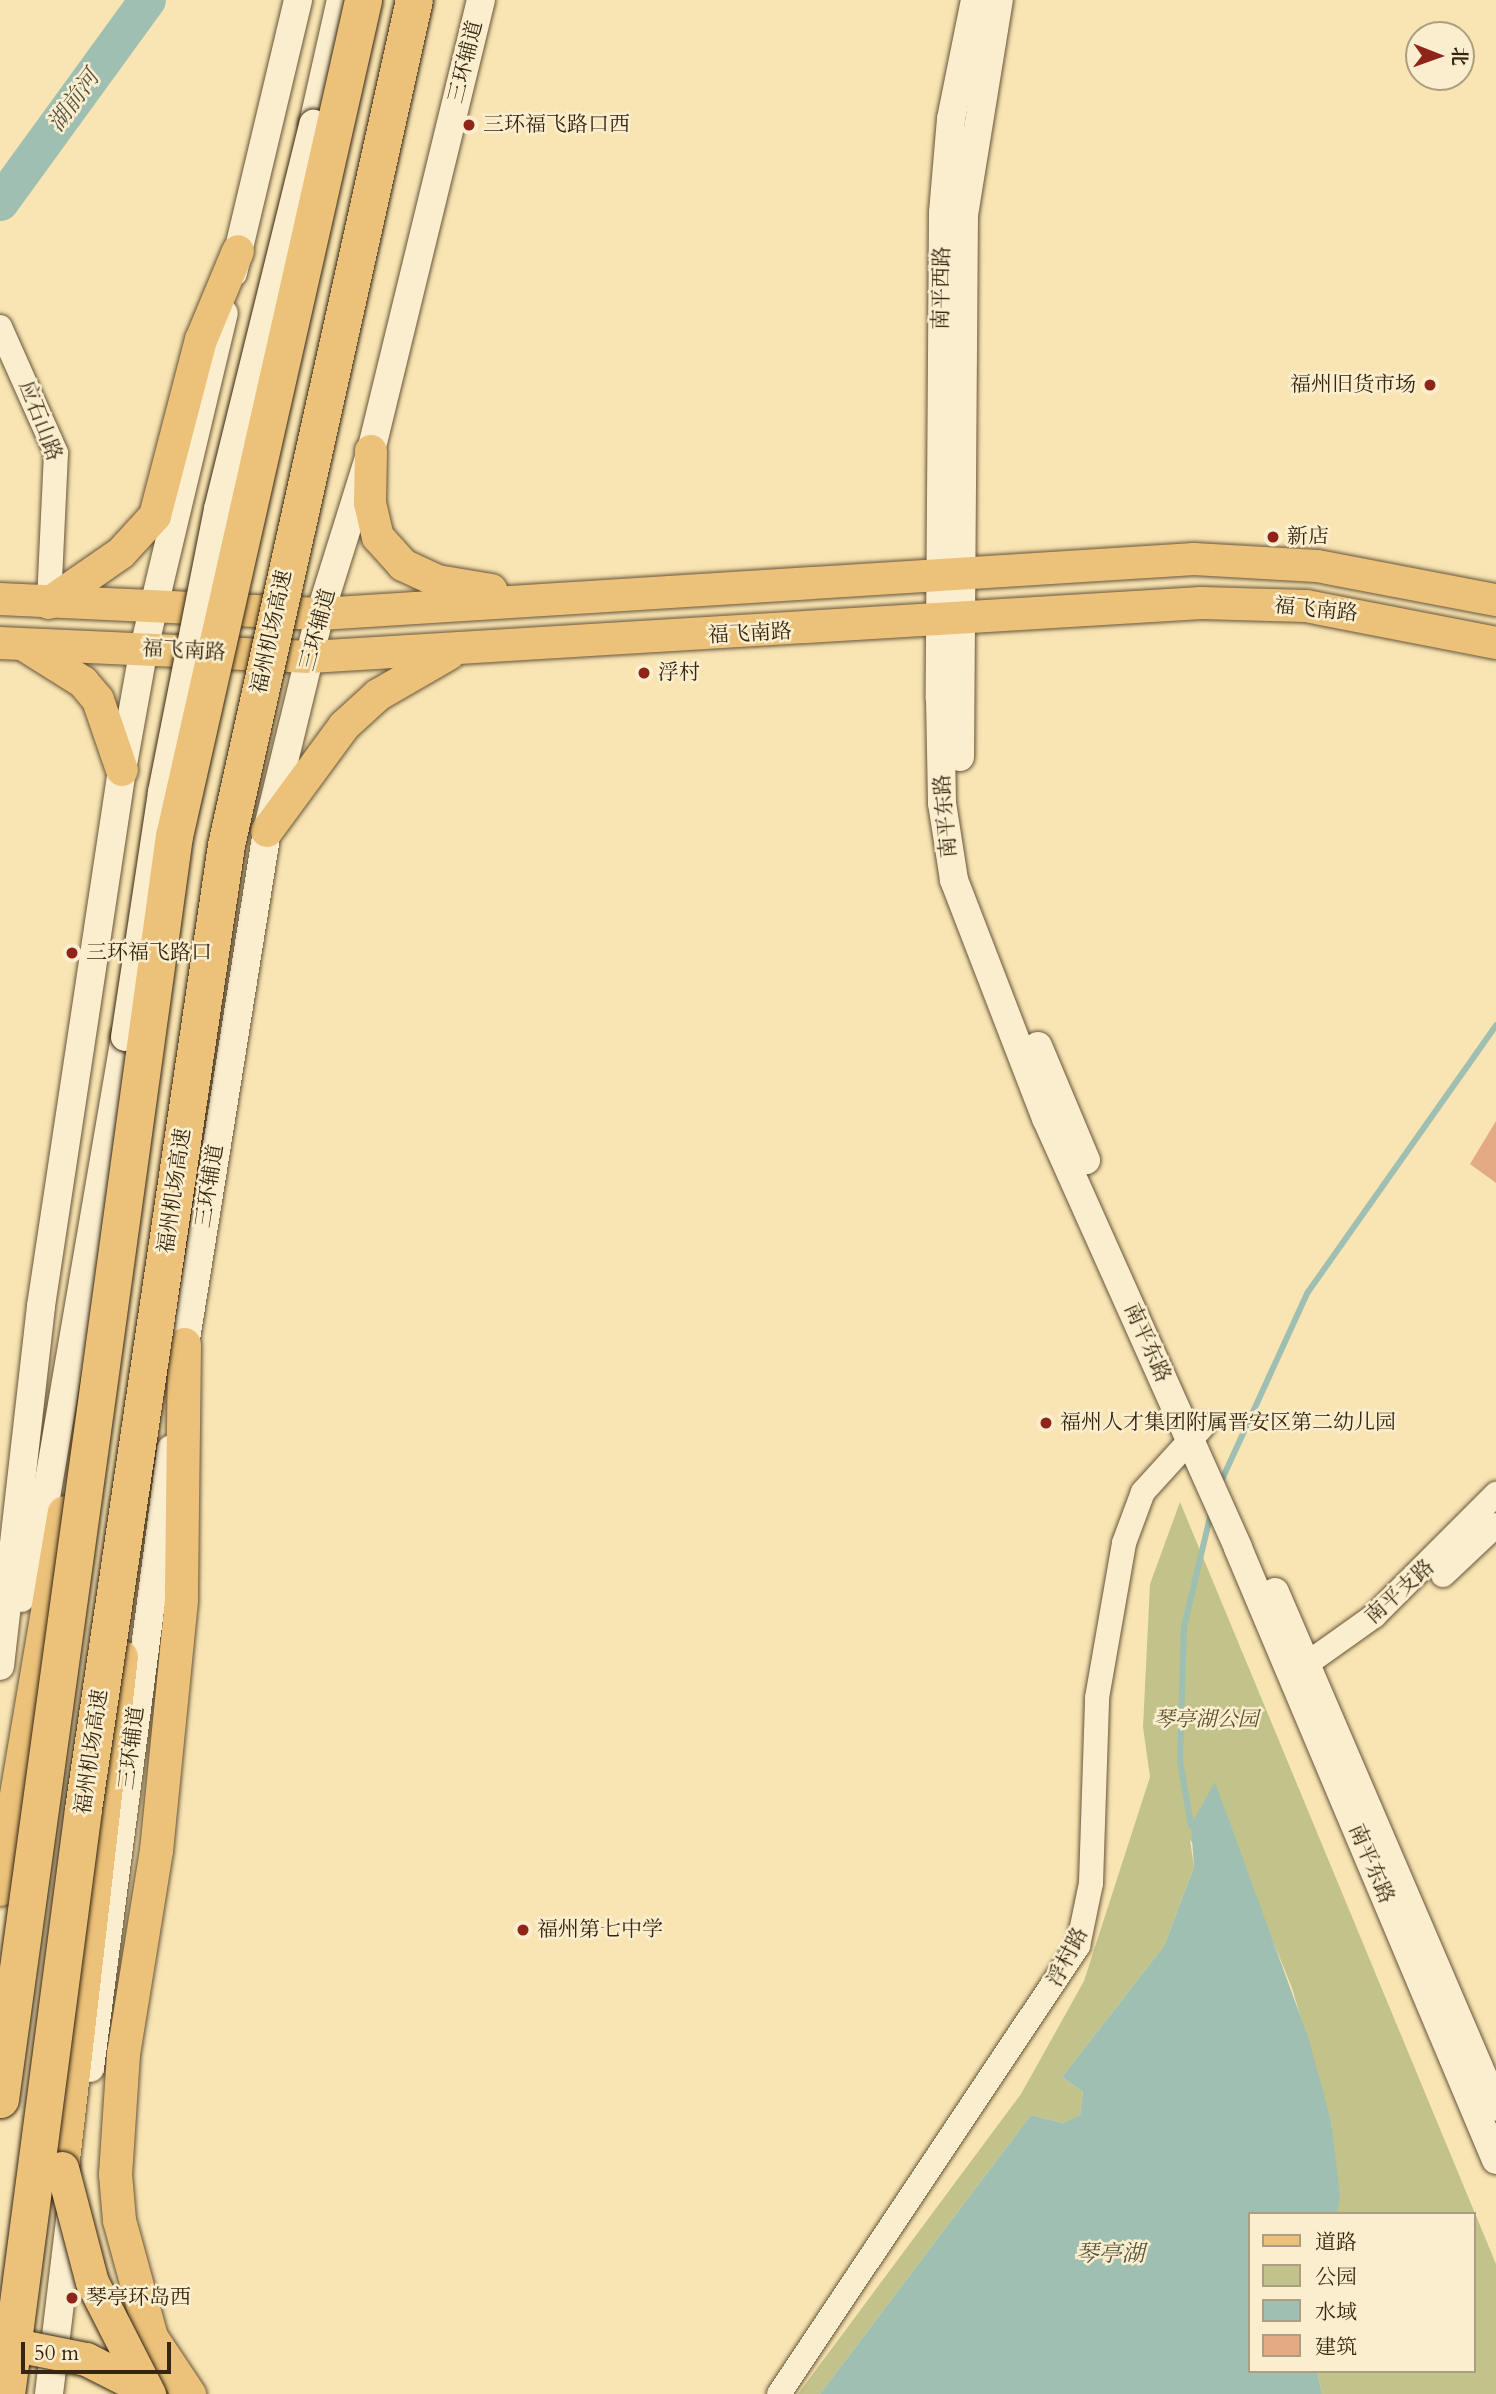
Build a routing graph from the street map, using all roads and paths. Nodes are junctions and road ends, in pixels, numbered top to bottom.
1 (298, 0) edge
2 (341, 0) edge
3 (363, 0) edge
4 (414, 0) edge
5 (481, 0) edge
6 (975, 0) edge
7 (999, 0) edge
8 (239, 251) junction
9 (0, 327) edge
10 (371, 451) junction
11 (950, 577) junction
12 (586, 595) junction
13 (0, 599) edge
14 (1496, 600) edge
15 (154, 602) junction
16 (49, 603) junction
17 (320, 614) junction
18 (951, 621) junction
19 (1496, 643) edge
20 (11, 644) edge
21 (144, 648) junction
22 (459, 649) junction
23 (310, 657) junction
24 (122, 770) junction
25 (267, 831) junction
26 (134, 1110) junction
27 (184, 1344) junction
28 (140, 1422) junction
29 (1201, 1435) junction
30 (1496, 1494) edge
31 (1496, 1525) edge
32 (1243, 1539) junction
33 (1, 1659) edge
34 (1303, 1677) junction
35 (0, 1889) edge
36 (0, 2099) edge
37 (1496, 2107) edge
38 (1496, 2160) edge
39 (0, 2342) edge
40 (6, 2394) edge
41 (49, 2394) edge
42 (149, 2394) edge
43 (155, 2394) edge
44 (189, 2394) edge
45 (779, 2394) edge

1 - 8 main road
2 - 33 main road, bridge
3 - 26 highway, 福州机场高速, bridge
4 - 28 highway, 福州机场高速, bridge
5 - 10 main road, 三环辅道
6 - 11 main road, 南平西路
7 - 11 main road, 南平西路
8 - 15 main road
8 - 16 main road
9 - 16 street, 应石山路
10 - 12 main road
10 - 17 main road, 三环辅道
11 - 12 main road, 福飞南路
11 - 14 main road, 福飞南路
11 - 18 main road, 南平东路
12 - 17 main road, 福飞南路
13 - 16 main road, 福飞南路
15 - 16 main road, 福飞南路
15 - 17 main road, 福飞南路
15 - 21 main road
17 - 23 main road, 三环辅道
18 - 19 main road, 福飞南路
18 - 22 main road, 福飞南路
18 - 29 main road, 南平东路
20 - 21 main road, 福飞南路
20 - 24 main road
21 - 23 main road, 福飞南路
21 - 24 main road
22 - 23 main road, 福飞南路
22 - 25 main road
23 - 25 main road, 三环辅道
24 - 33 main road
25 - 27 main road, 三环辅道
26 - 35 highway, bridge
26 - 36 highway, 福州机场高速, bridge
27 - 41 main road, 三环辅道
27 - 44 highway
28 - 40 highway, 福州机场高速, bridge
28 - 42 highway, bridge
29 - 32 main road, 南平东路
29 - 32 main road, 南平东路
29 - 45 street, 浮村路
30 - 34 street, 南平支路
31 - 34 street, 南平支路
32 - 34 main road, 南平东路
34 - 37 main road, 南平东路
34 - 38 main road, 南平东路
39 - 43 highway, bridge

